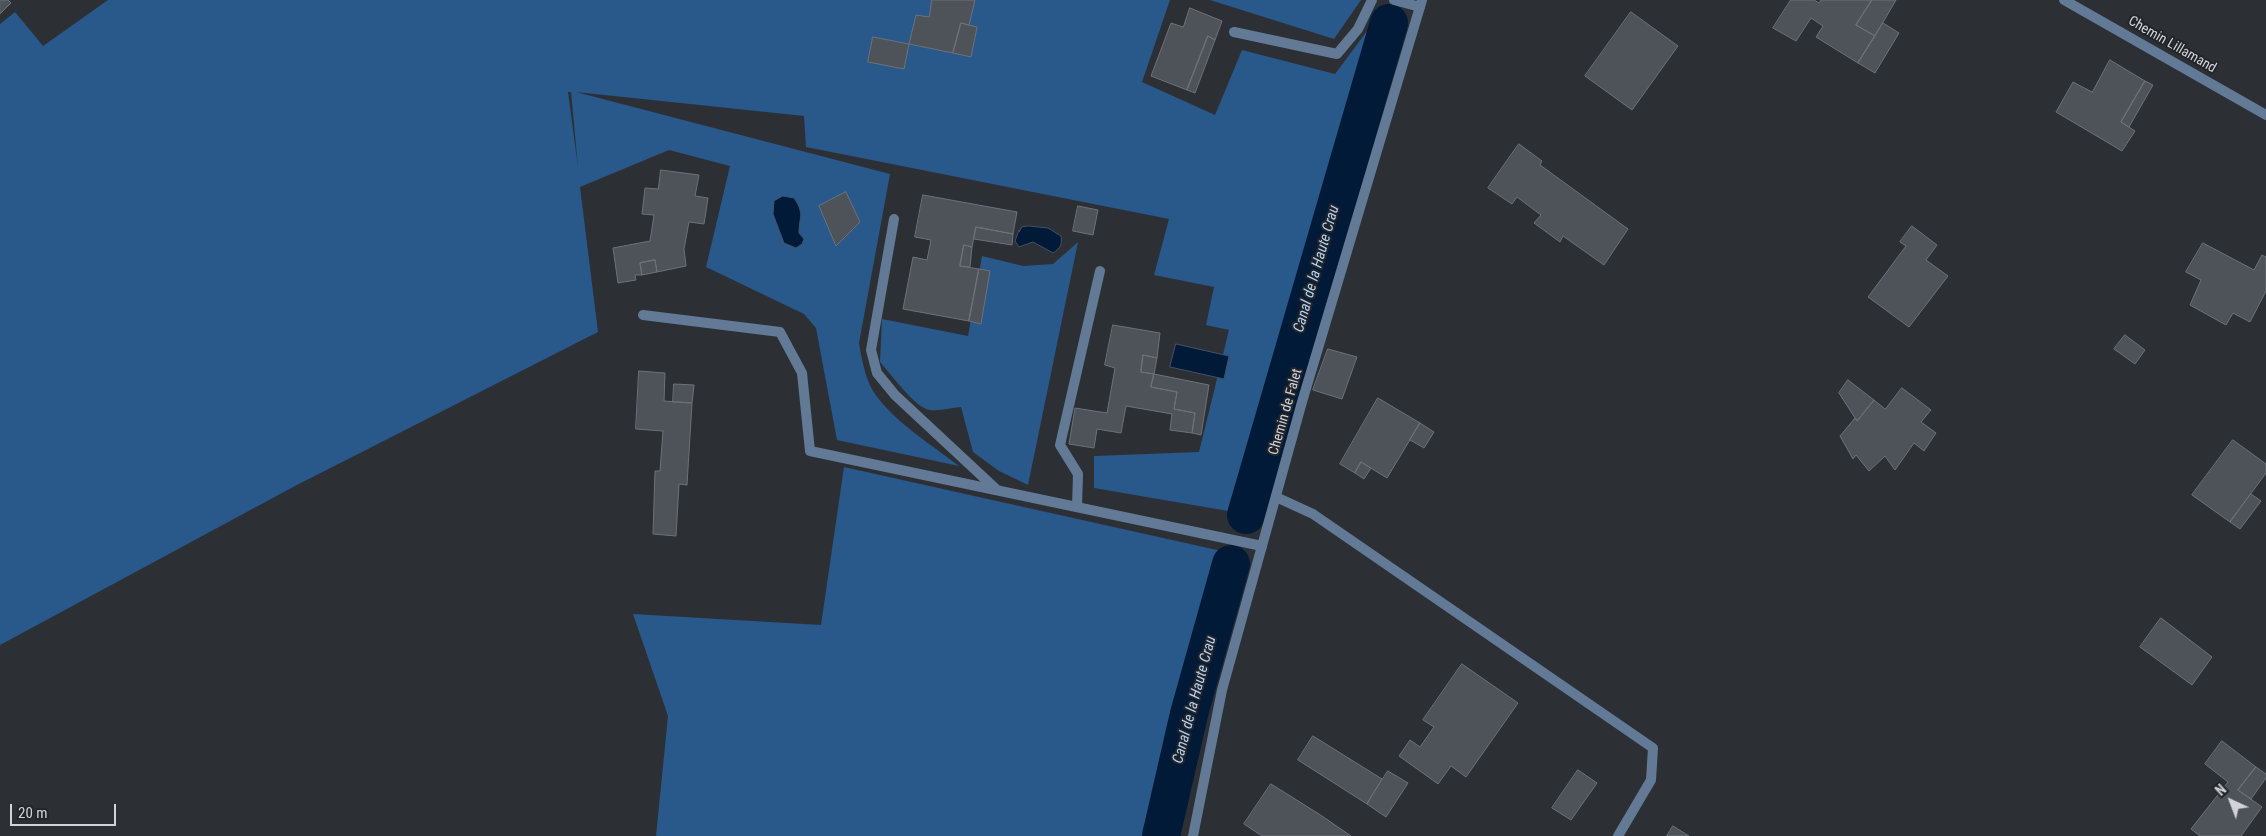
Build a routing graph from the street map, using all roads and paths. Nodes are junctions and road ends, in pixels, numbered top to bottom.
1 (1372, 0) edge
2 (1394, 0) edge
3 (2064, 0) edge
4 (1421, 3) edge
5 (1234, 32) dead end
6 (2266, 115) edge
7 (894, 219) dead end
8 (1100, 270) dead end
9 (643, 315) dead end
10 (998, 490) junction
11 (1276, 497) junction
12 (1077, 507) junction
13 (1262, 546) junction
14 (1193, 836) edge
15 (1618, 836) edge

1 - 5 street
2 - 4 street
3 - 6 street, Chemin Lillamand
4 - 11 street, Chemin de Falet
7 - 10 street
8 - 12 street
9 - 10 street
10 - 12 street
11 - 13 street, Chemin de Falet
11 - 15 street
12 - 13 street
13 - 14 street, Chemin de Falet

